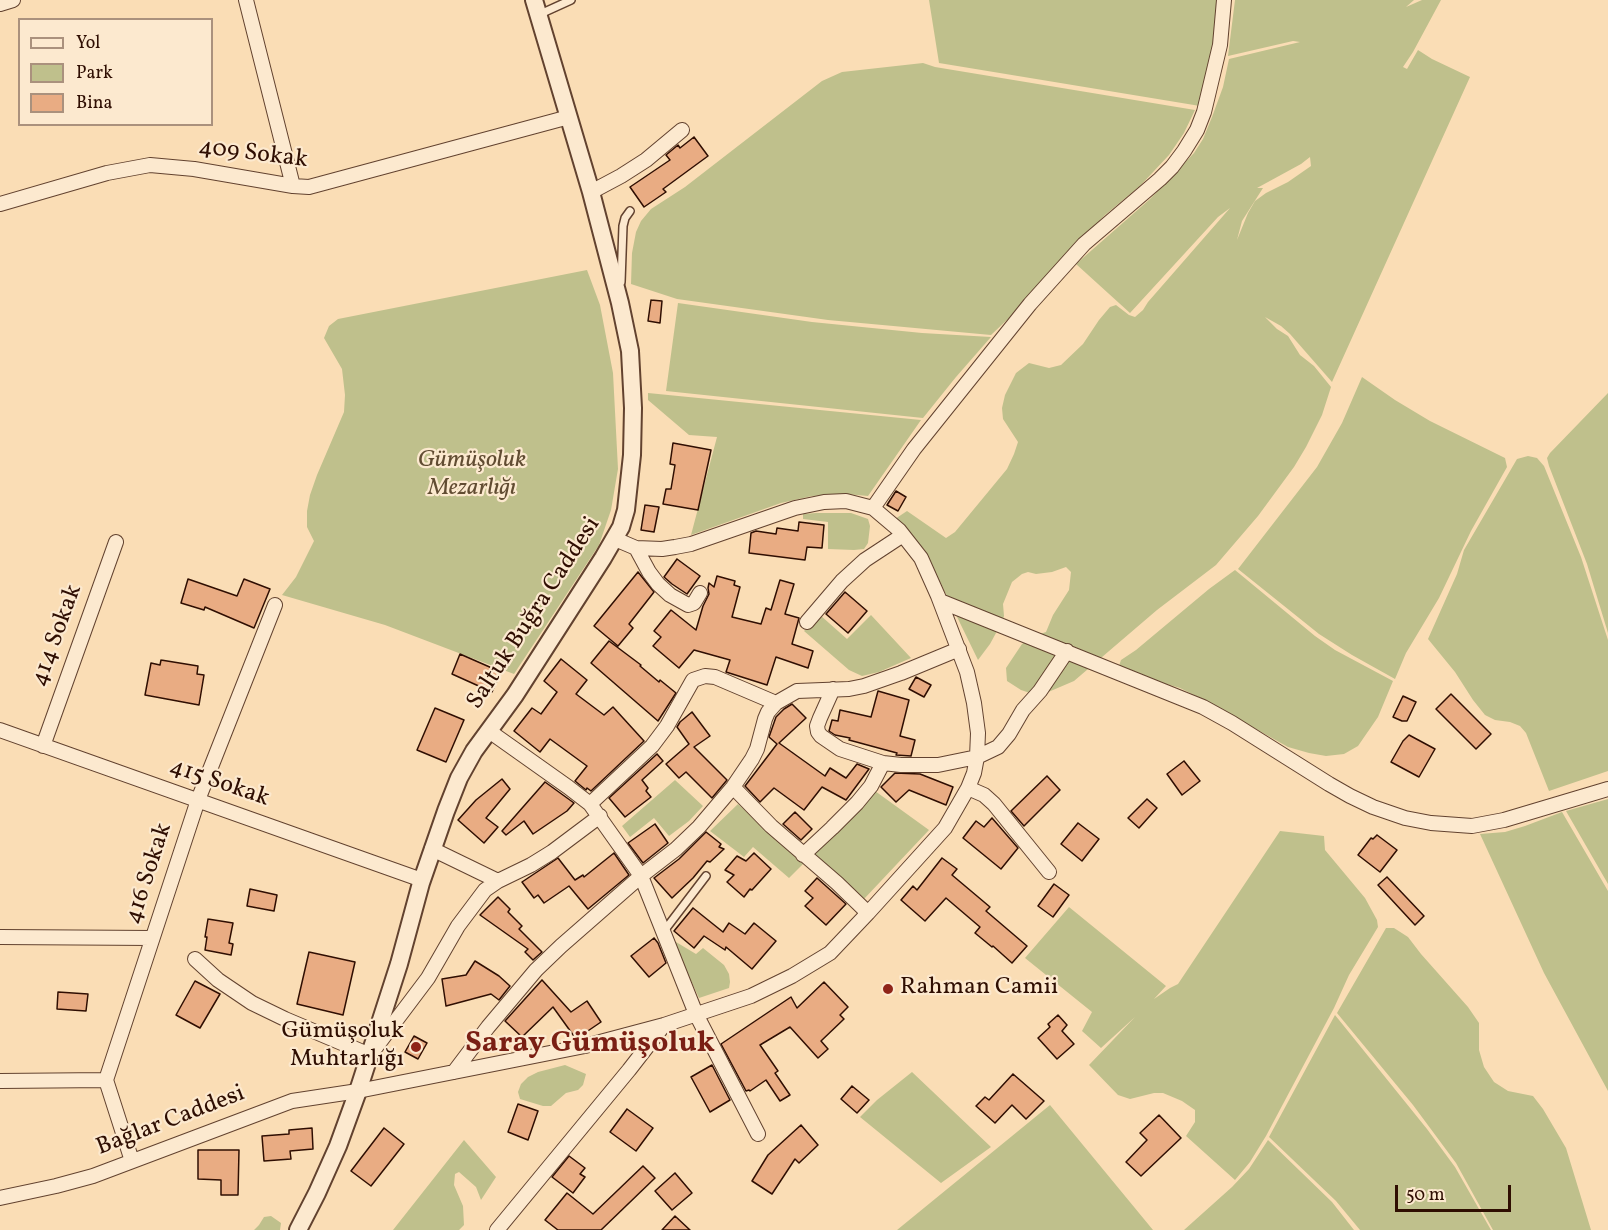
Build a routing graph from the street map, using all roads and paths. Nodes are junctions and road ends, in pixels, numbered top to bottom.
1 (13, 0) edge
2 (246, 0) edge
3 (571, 0) edge
4 (1224, 0) edge
5 (0, 4) edge
6 (536, 8) edge
7 (568, 117) junction
8 (682, 130) dead end
9 (293, 186) junction
10 (591, 192) junction
11 (0, 204) edge
12 (630, 211) dead end
13 (620, 303) junction
14 (873, 508) junction
15 (903, 535) junction
16 (615, 539) junction
17 (116, 542) dead end
18 (636, 548) junction
19 (700, 592) dead end
20 (940, 600) junction
21 (275, 605) dead end
22 (807, 622) dead end
23 (959, 649) junction
24 (1067, 651) junction
25 (833, 689) junction
26 (776, 703) junction
27 (0, 730) edge
28 (489, 731) junction
29 (43, 746) junction
30 (977, 757) junction
31 (883, 763) junction
32 (733, 787) junction
33 (968, 788) junction
34 (1608, 789) edge
35 (198, 800) junction
36 (590, 804) junction
37 (600, 816) junction
38 (432, 849) junction
39 (803, 855) junction
40 (1049, 872) dead end
41 (642, 876) junction
42 (706, 876) dead end
43 (422, 880) junction
44 (498, 881) junction
45 (868, 914) junction
46 (664, 931) junction
47 (0, 937) edge
48 (152, 938) junction
49 (195, 959) dead end
50 (696, 1014) junction
51 (664, 1025) junction
52 (370, 1055) junction
53 (454, 1072) junction
54 (106, 1080) junction
55 (0, 1081) edge
56 (358, 1091) junction
57 (758, 1134) dead end
58 (132, 1161) junction
59 (0, 1198) edge
60 (298, 1230) edge
61 (497, 1230) edge

1 - 5 street
2 - 9 street
3 - 6 lane
4 - 14 street
6 - 7 street, Saltuk Buğra Caddesi
7 - 9 street, 409 Sokak
7 - 10 street, Saltuk Buğra Caddesi
8 - 10 street
9 - 11 street, 409 Sokak
10 - 13 street, Saltuk Buğra Caddesi
12 - 13 lane
13 - 16 street, Saltuk Buğra Caddesi
14 - 15 street, Bağlar Caddesi
14 - 18 street
15 - 20 street, Bağlar Caddesi
15 - 22 street
16 - 18 street
16 - 28 street, Saltuk Buğra Caddesi
17 - 29 street, 414 Sokak
18 - 19 street
20 - 23 street, Bağlar Caddesi
20 - 24 street
21 - 35 street, 416 Sokak
23 - 25 street
23 - 30 street, Bağlar Caddesi
24 - 30 street
24 - 34 street
25 - 26 street
25 - 31 street
26 - 32 street
26 - 36 street
27 - 29 street, 415 Sokak
28 - 36 street
28 - 38 street, Saltuk Buğra Caddesi
29 - 35 street, 415 Sokak
30 - 31 street
30 - 33 street, Bağlar Caddesi
31 - 39 street
32 - 39 street
32 - 41 street
33 - 40 street
33 - 45 street, Bağlar Caddesi
35 - 43 street, 415 Sokak
35 - 48 street, 416 Sokak
36 - 37 street
37 - 41 street
37 - 44 street
38 - 43 street, Saltuk Buğra Caddesi
38 - 44 street
39 - 45 street
41 - 46 street
41 - 53 street
42 - 46 lane
43 - 52 street, Saltuk Buğra Caddesi
44 - 52 street
45 - 50 street, Bağlar Caddesi
46 - 50 street
47 - 48 street
48 - 54 street, 416 Sokak
49 - 52 street
50 - 51 street, Bağlar Caddesi
50 - 57 street
51 - 53 street, Bağlar Caddesi
51 - 61 street
52 - 56 street, Saltuk Buğra Caddesi
53 - 56 street, Bağlar Caddesi
54 - 55 street
54 - 58 street
56 - 58 street, Bağlar Caddesi
56 - 60 street, Saltuk Buğra Caddesi
58 - 59 street, Bağlar Caddesi

